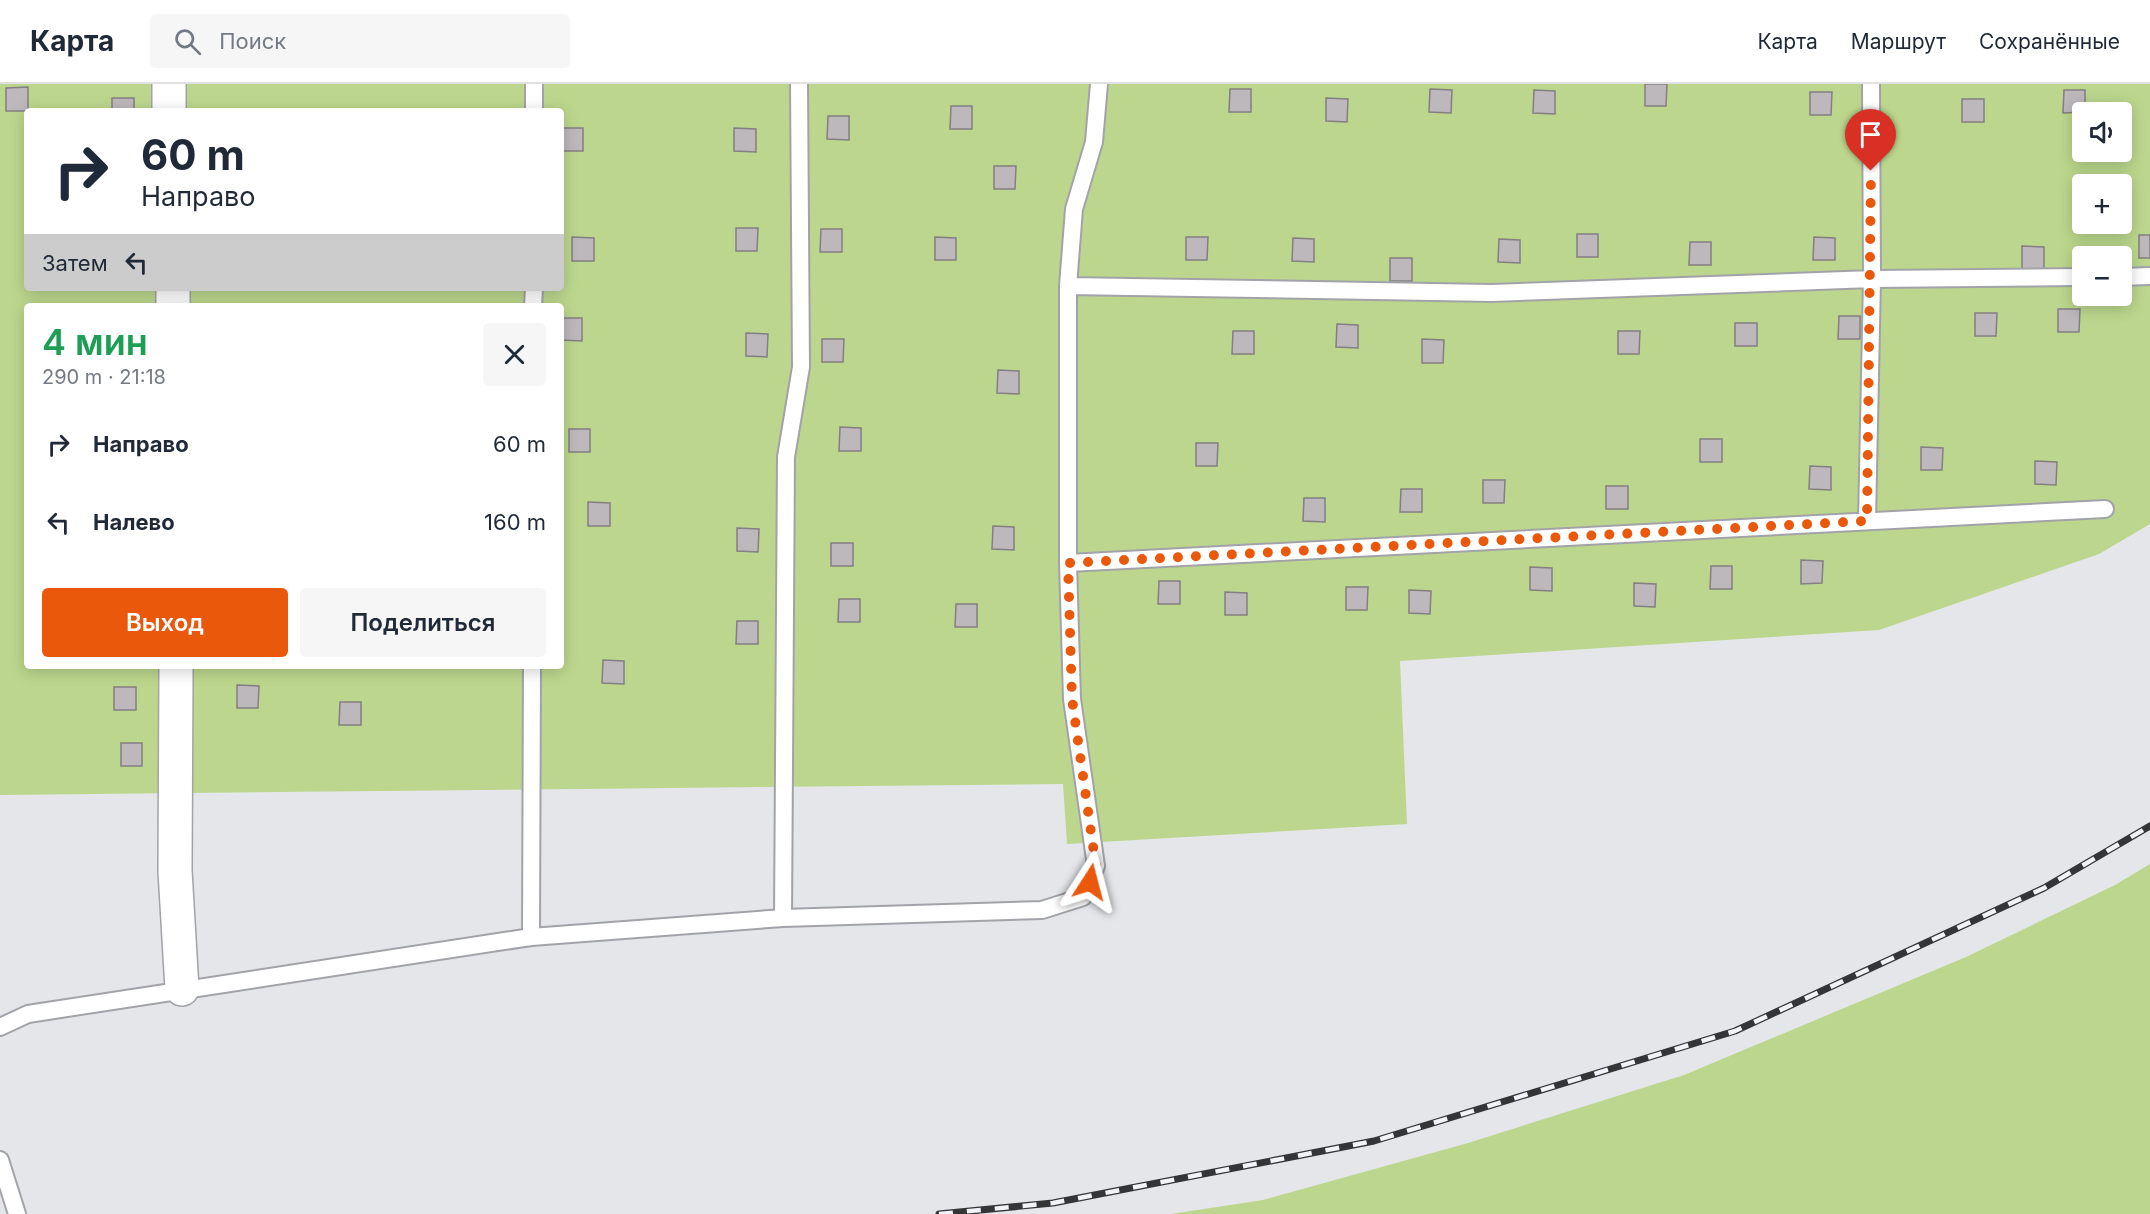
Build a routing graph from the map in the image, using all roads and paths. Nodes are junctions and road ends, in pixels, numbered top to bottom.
1 (168, 84) edge
2 (534, 84) edge
3 (799, 84) edge
4 (1099, 84) edge
5 (1871, 84) edge
6 (169, 108) edge
7 (534, 108) edge
8 (2150, 276) edge
9 (2072, 277) edge
10 (2132, 277) edge
11 (1872, 279) junction
12 (1068, 286) junction
13 (2105, 509) dead end
14 (1867, 521) junction
15 (1068, 563) junction
16 (176, 669) edge
17 (532, 669) edge
18 (783, 918) junction
19 (531, 937) junction
20 (183, 989) junction
21 (0, 1027) edge
22 (0, 1160) edge
23 (17, 1214) edge

1 - 6 street
2 - 7 lane
3 - 18 lane
4 - 12 lane
5 - 11 lane
8 - 10 lane
9 - 11 lane
11 - 12 lane
11 - 14 lane
12 - 15 lane
13 - 14 lane
14 - 15 lane
15 - 18 lane
16 - 20 street
17 - 19 lane
18 - 19 lane
19 - 20 lane
20 - 21 lane
22 - 23 lane

